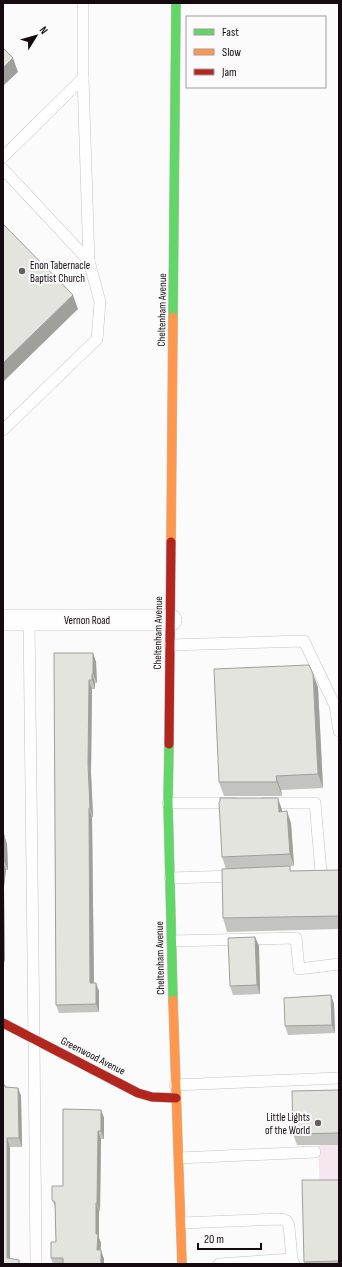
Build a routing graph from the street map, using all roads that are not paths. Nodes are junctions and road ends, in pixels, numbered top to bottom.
1 (83, 3) edge
2 (176, 3) edge
3 (83, 78) junction
4 (3, 157) edge
5 (3, 169) edge
6 (89, 261) junction
7 (3, 430) edge
8 (3, 620) edge
9 (28, 620) junction
10 (171, 620) junction
11 (170, 645) junction
12 (339, 731) edge
13 (168, 803) junction
14 (333, 872) edge
15 (250, 875) edge
16 (170, 878) junction
17 (172, 941) junction
18 (339, 964) edge
19 (3, 1023) edge
20 (34, 1040) junction
21 (339, 1078) edge
22 (175, 1085) junction
23 (176, 1098) junction
24 (315, 1152) dead end
25 (179, 1158) junction
26 (181, 1223) junction
27 (293, 1262) edge
28 (36, 1264) edge
29 (182, 1264) edge
30 (219, 1264) edge

1 - 3 lane
2 - 10 main road, Cheltenham Avenue
3 - 4 lane
3 - 6 lane
5 - 6 lane
6 - 7 lane
8 - 9 street, Vernon Road
9 - 10 street, Vernon Road
9 - 20 lane
10 - 11 main road, Cheltenham Avenue
11 - 12 lane
11 - 13 main road, Cheltenham Avenue
13 - 14 lane
13 - 16 main road, Cheltenham Avenue
15 - 16 lane
16 - 17 main road, Cheltenham Avenue
17 - 18 lane
17 - 22 main road, Cheltenham Avenue
19 - 20 main road, Greenwood Avenue
20 - 23 main road, Greenwood Avenue
20 - 28 lane
21 - 22 lane
22 - 23 main road, Cheltenham Avenue
23 - 25 main road, Cheltenham Avenue
24 - 25 lane
25 - 26 main road, Cheltenham Avenue
26 - 27 lane
26 - 29 main road, Cheltenham Avenue
27 - 30 lane

